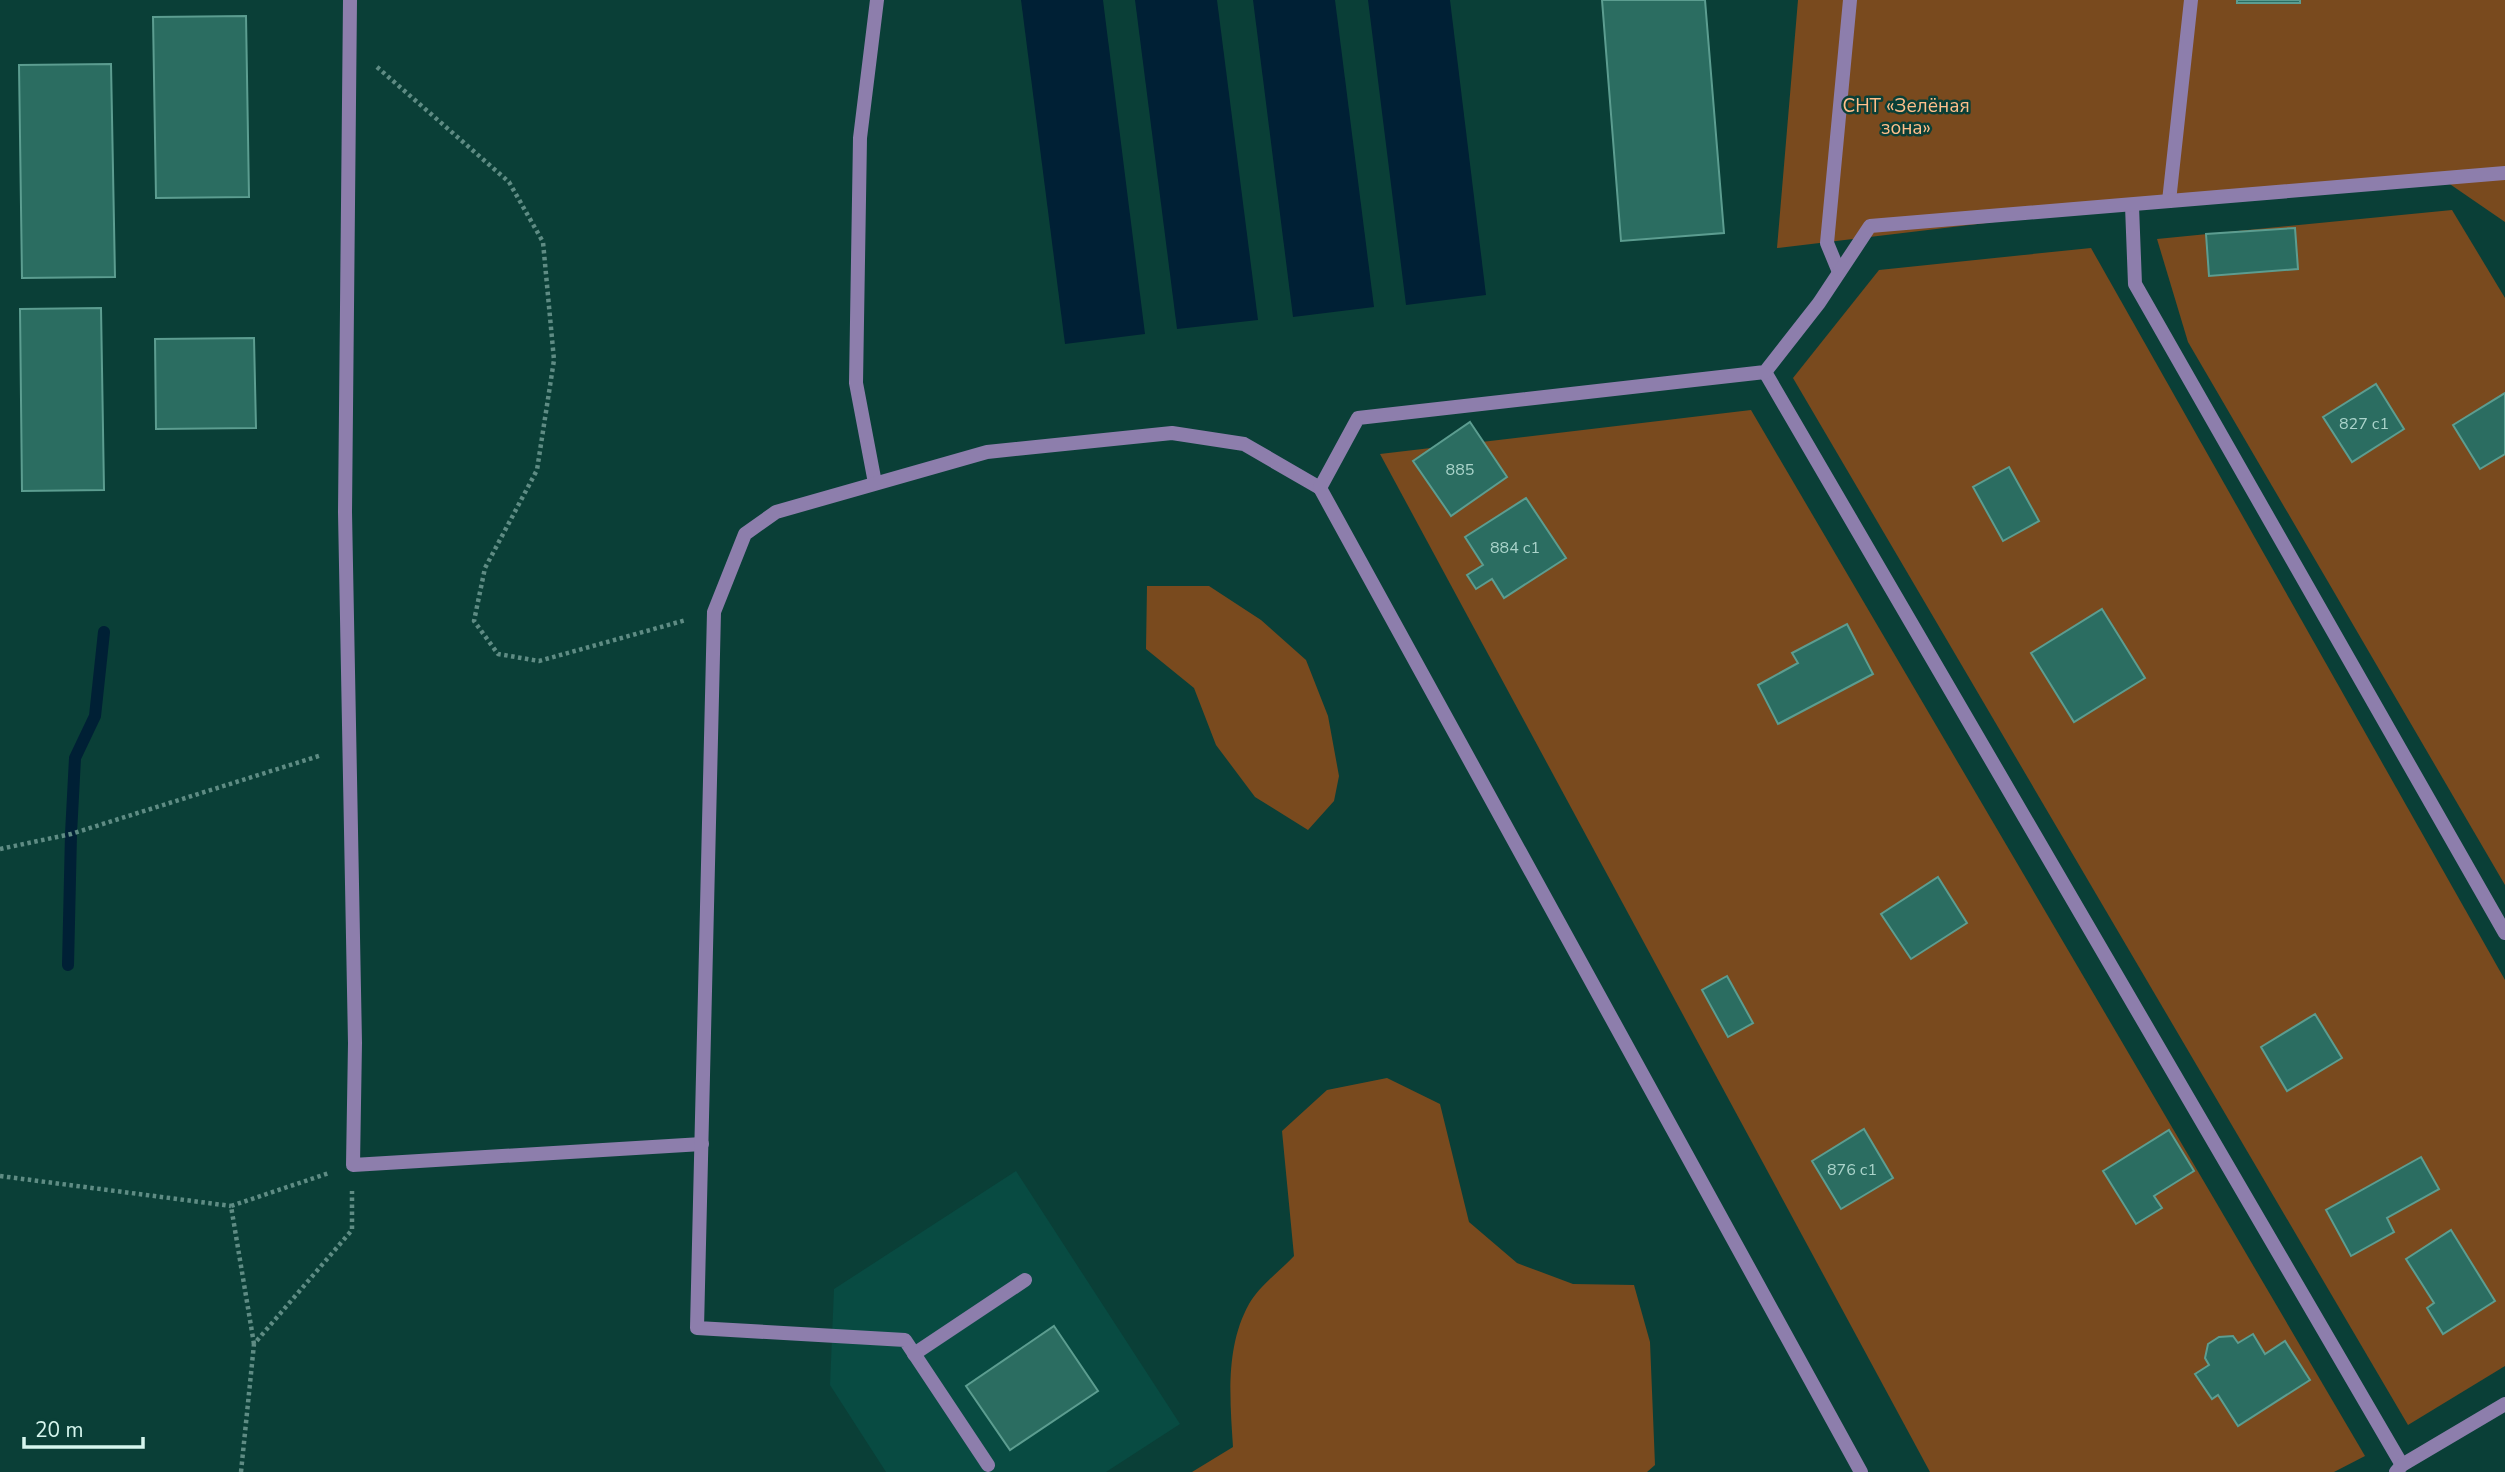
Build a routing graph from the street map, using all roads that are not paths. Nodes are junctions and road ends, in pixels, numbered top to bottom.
1 (350, 0) edge
2 (877, 0) edge
3 (1850, 0) edge
4 (2191, 0) edge
5 (2505, 173) edge
6 (2169, 201) junction
7 (2132, 206) junction
8 (1839, 272) junction
9 (1765, 372) junction
10 (874, 484) junction
11 (1320, 488) junction
12 (2505, 933) edge
13 (702, 1144) junction
14 (1025, 1280) dead end
15 (914, 1354) junction
16 (2505, 1404) edge
17 (988, 1465) dead end
18 (2399, 1469) edge
19 (1861, 1472) edge

1 - 13 street
2 - 10 street
3 - 8 street
4 - 6 street
5 - 6 street
6 - 7 street
7 - 8 street
7 - 12 street
8 - 9 street
9 - 11 street
9 - 18 street
10 - 11 street
10 - 13 street
11 - 19 street
13 - 15 street
14 - 15 street
15 - 17 street
16 - 18 street

